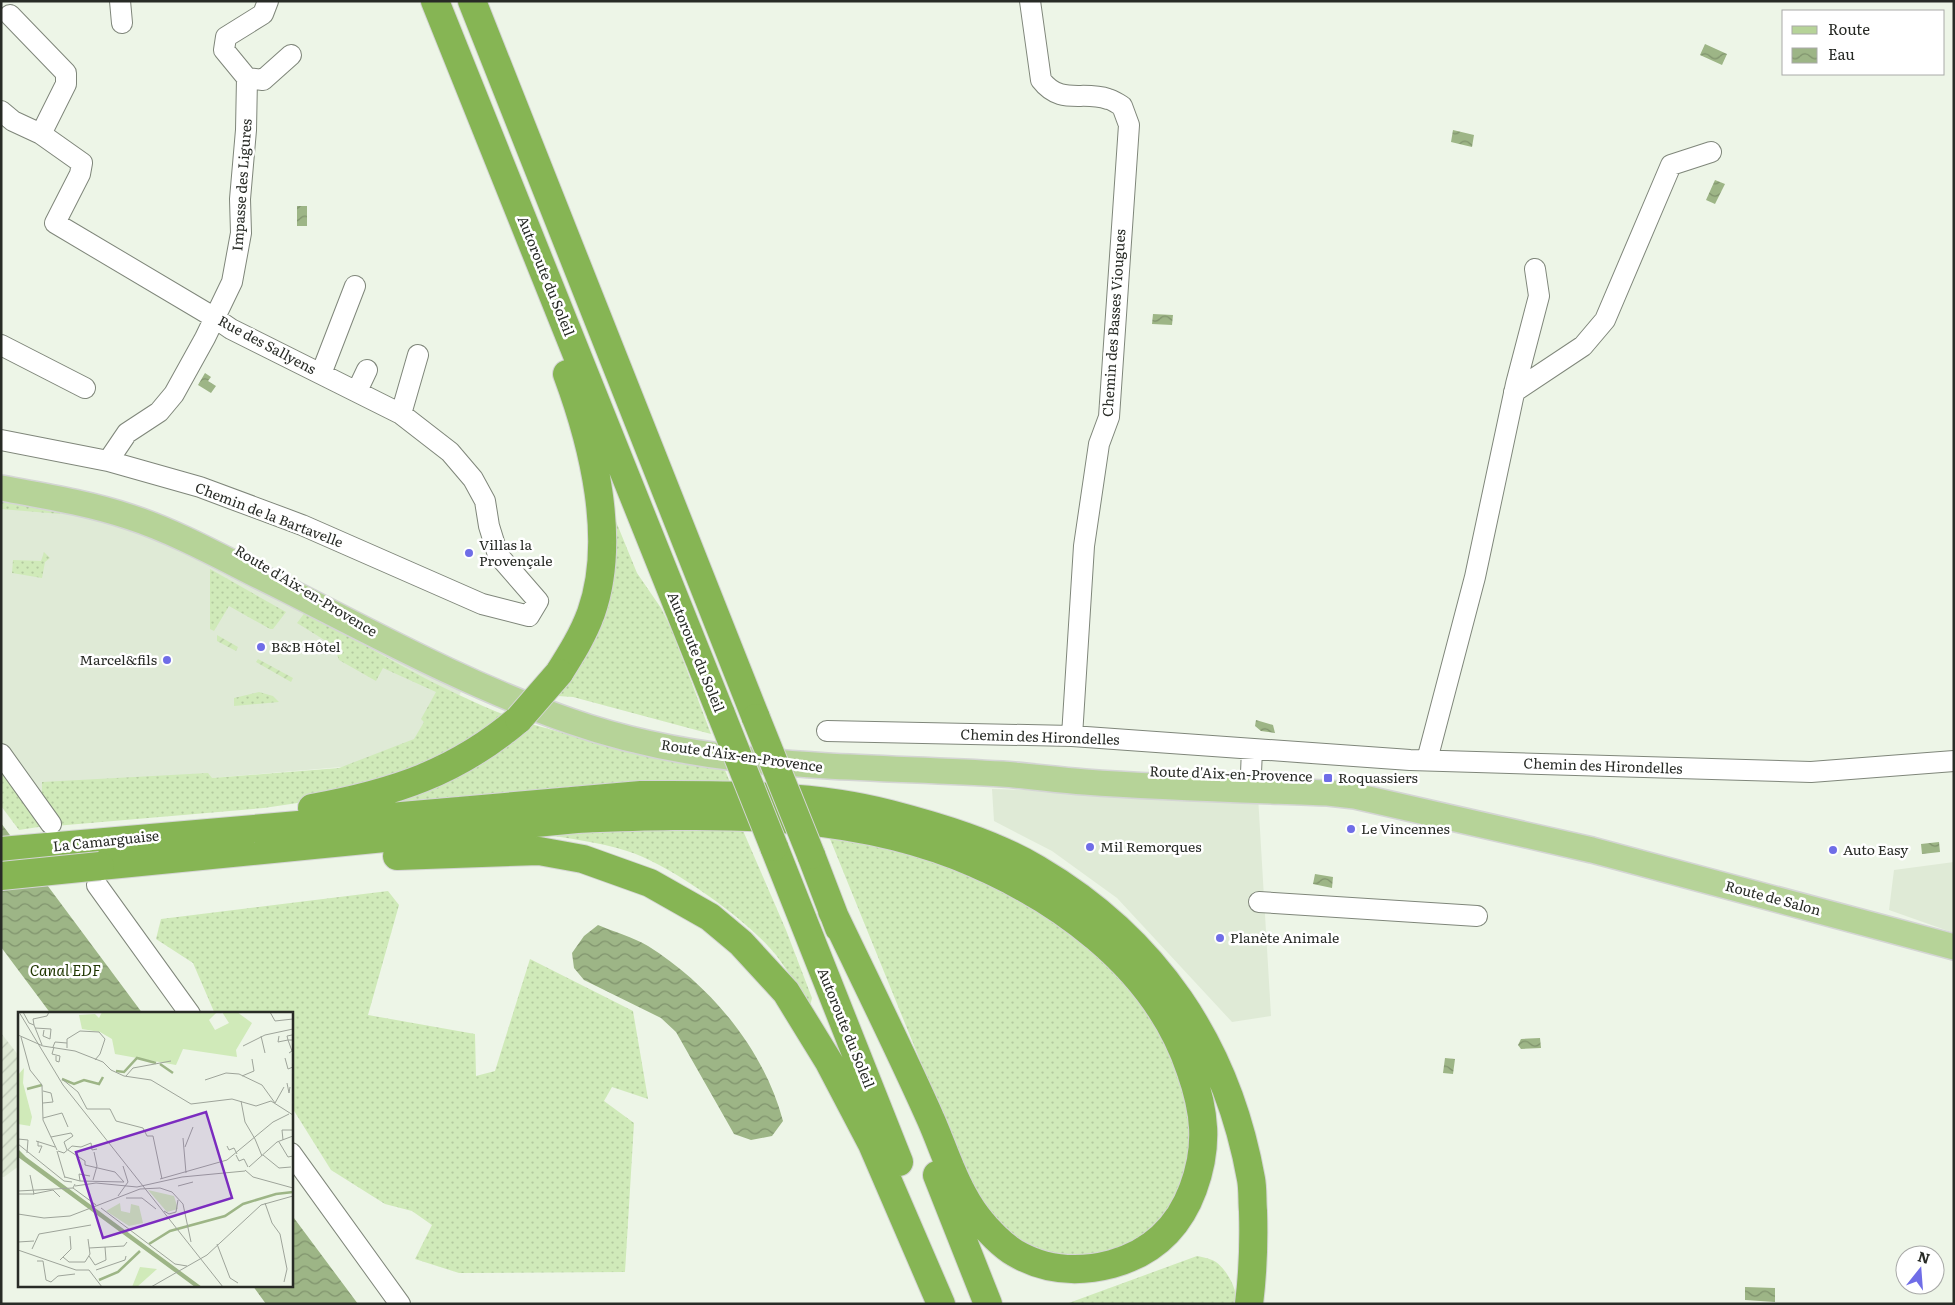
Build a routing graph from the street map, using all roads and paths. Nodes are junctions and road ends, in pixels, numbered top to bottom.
1 (120, 1) edge
2 (268, 1) edge
3 (435, 1) edge
4 (472, 1) edge
5 (1030, 1) edge
6 (10, 15) dead end
7 (122, 23) dead end
8 (292, 55) dead end
9 (247, 78) junction
10 (473, 98) junction
11 (1, 111) edge
12 (40, 134) junction
13 (1711, 152) dead end
14 (1535, 269) dead end
15 (355, 286) dead end
16 (215, 318) junction
17 (1, 345) edge
18 (418, 356) dead end
19 (367, 370) dead end
20 (322, 374) junction
21 (84, 388) dead end
22 (357, 392) junction
23 (1514, 392) junction
24 (401, 414) junction
25 (1, 440) edge
26 (108, 461) junction
27 (1, 472) edge
28 (1, 488) edge
29 (529, 616) joint
30 (383, 638) junction
31 (827, 731) dead end
32 (1072, 736) junction
33 (1, 754) edge
34 (1427, 760) junction
35 (1252, 761) junction
36 (1954, 761) edge
37 (1002, 774) junction
38 (216, 825) junction
39 (1512, 830) junction
40 (44, 839) junction
41 (1, 840) edge
42 (1592, 850) joint
43 (1, 851) edge
44 (178, 859) junction
45 (1, 876) edge
46 (99, 876) junction
47 (1259, 902) dead end
48 (832, 911) junction
49 (1477, 916) dead end
50 (1954, 947) edge
51 (189, 1012) edge
52 (292, 1154) edge
53 (400, 1304) edge
54 (941, 1304) edge
55 (955, 1304) edge
56 (988, 1304) edge
57 (1249, 1304) edge

1 - 7 street
2 - 9 street
3 - 10 highway, Autoroute du Soleil
4 - 48 highway, bridge
5 - 32 street, Chemin des Basses Viougues
6 - 12 street
8 - 9 street
9 - 16 street, Impasse des Ligures
10 - 38 highway, bridge
10 - 55 highway, Autoroute du Soleil, bridge
11 - 12 street, Rue des Sallyens
12 - 16 street, Rue des Sallyens
13 - 23 street
14 - 23 street
15 - 20 street
16 - 20 street, Rue des Sallyens
16 - 26 street, Impasse des Ligures
17 - 21 street
18 - 24 street
19 - 22 street
20 - 22 street, Rue des Sallyens
22 - 24 street, Rue des Sallyens
23 - 34 street
24 - 29 street, Rue des Sallyens
25 - 26 street, Chemin de la Bartavelle
26 - 29 street, Chemin de la Bartavelle
27 - 30 main road, Route d'Aix-en-Provence
28 - 30 main road, Route d'Aix-en-Provence
30 - 37 main road, Route d'Aix-en-Provence
31 - 32 street, Chemin des Hirondelles
32 - 35 street, Chemin des Hirondelles
33 - 40 street
34 - 35 street, Chemin des Hirondelles
34 - 36 street, Chemin des Hirondelles
35 - 37 main road, Route d'Aix-en-Provence
35 - 39 main road, Route d'Aix-en-Provence
37 - 39 main road, Route d'Aix-en-Provence
38 - 40 highway, La Camarguaise
38 - 57 highway
39 - 42 main road, Route d'Aix-en-Provence
40 - 41 highway
40 - 43 highway, La Camarguaise
42 - 50 main road, Route de Salon
44 - 46 highway, La Camarguaise
44 - 48 highway
44 - 54 highway
45 - 46 highway, La Camarguaise, bridge
46 - 51 street
47 - 49 street
48 - 56 highway
52 - 53 street

